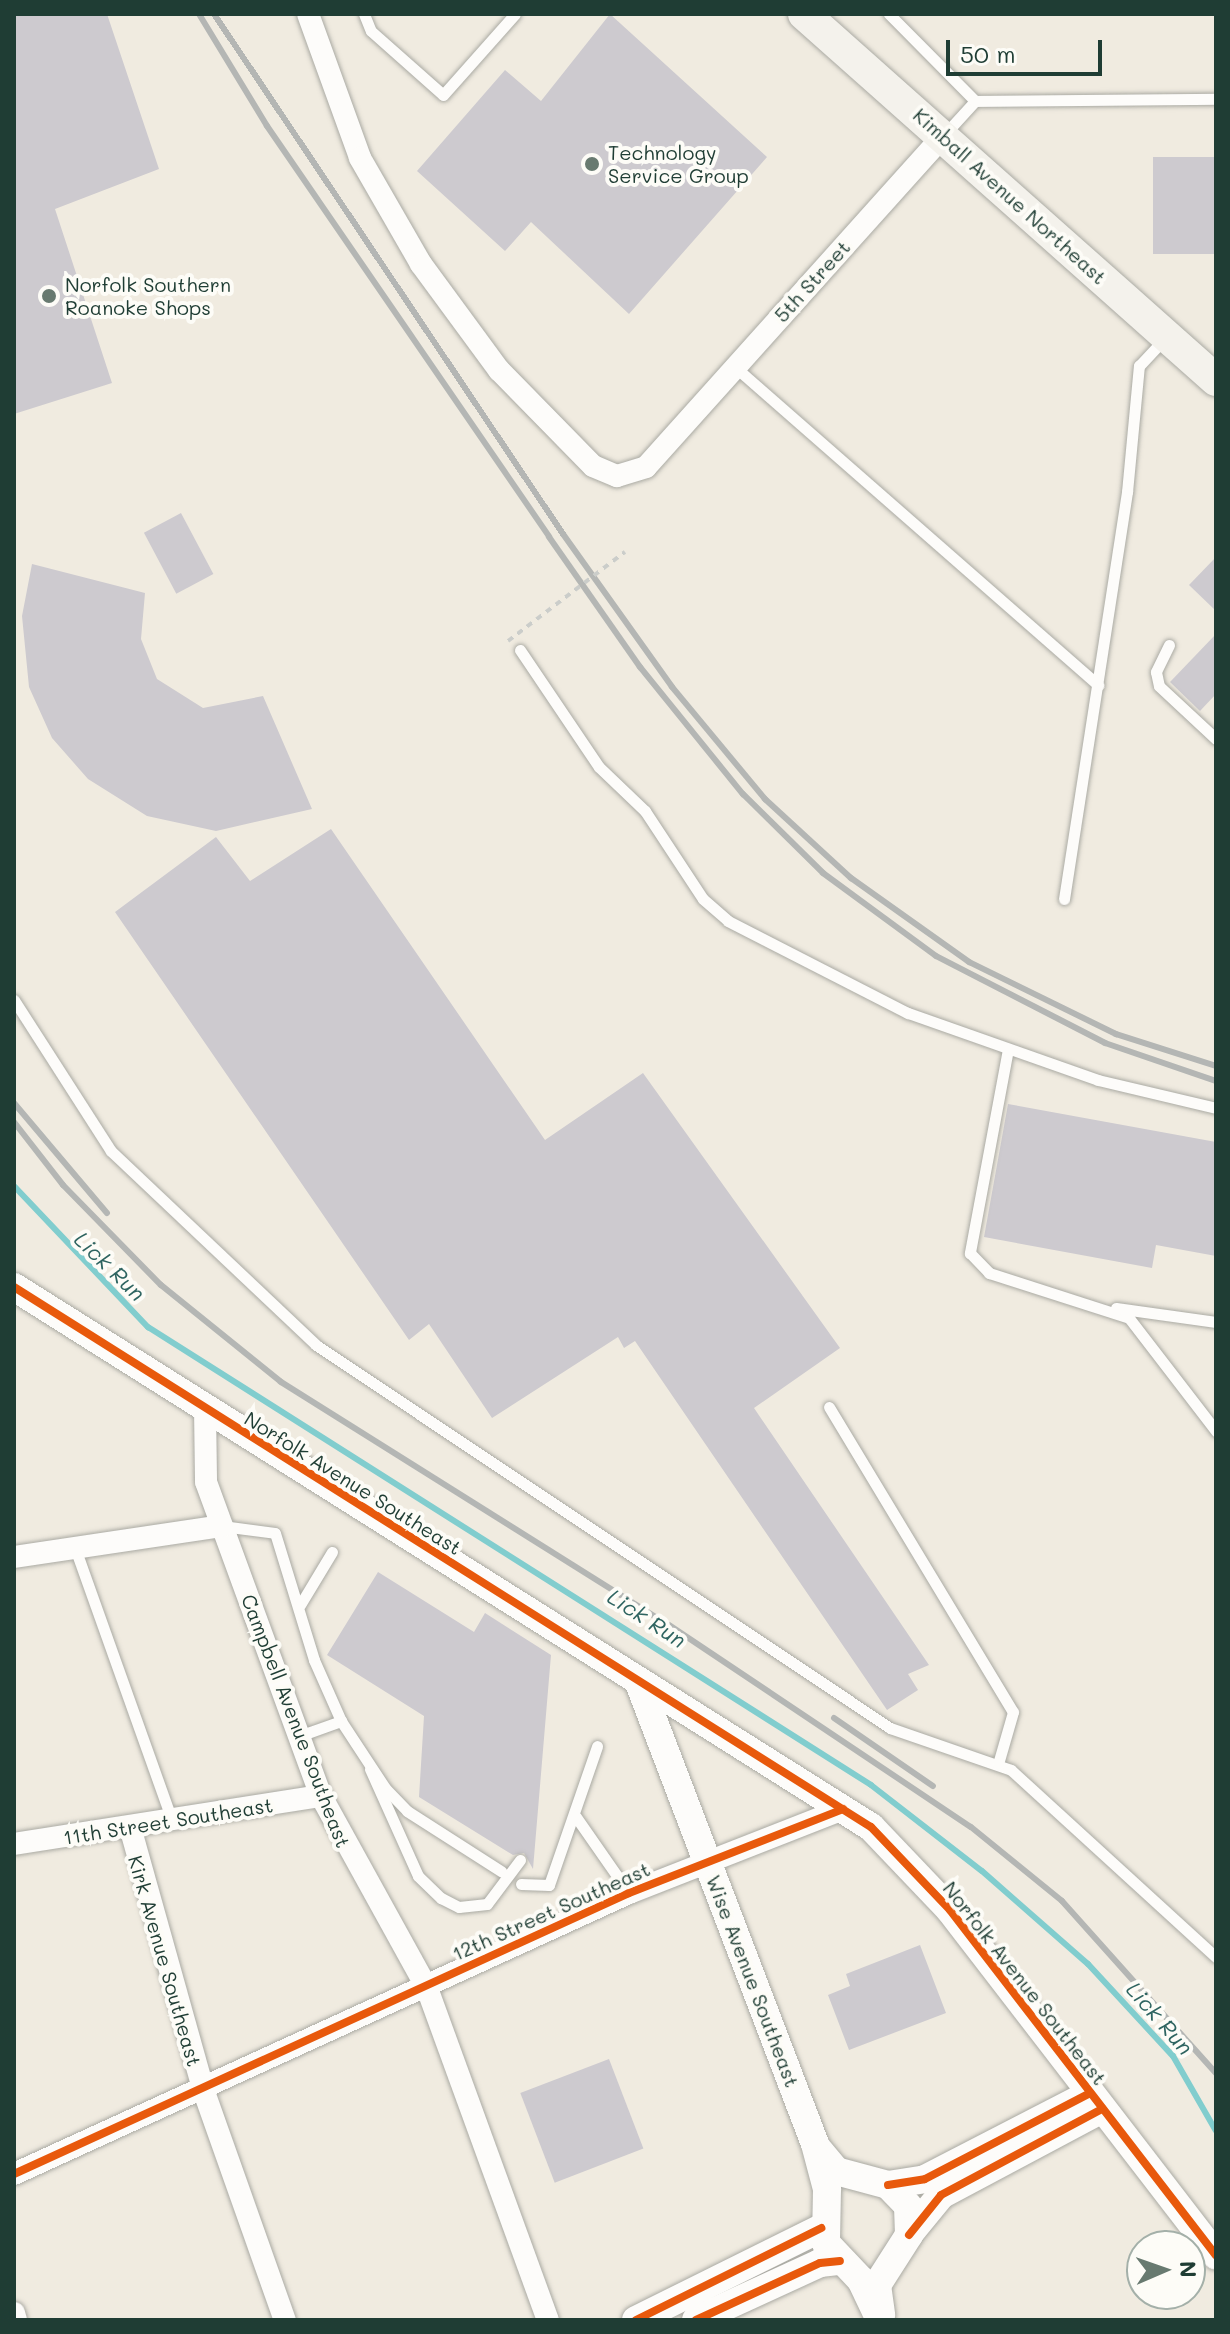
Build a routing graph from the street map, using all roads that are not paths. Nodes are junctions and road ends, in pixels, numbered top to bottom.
1 (308, 14) edge
2 (364, 14) edge
3 (515, 14) edge
4 (804, 14) edge
5 (889, 14) edge
6 (906, 14) edge
7 (906, 30) junction
8 (1216, 99) edge
9 (975, 101) junction
10 (943, 136) junction
11 (1167, 336) junction
12 (735, 367) junction
13 (1216, 380) edge
14 (1169, 645) dead end
15 (520, 650) dead end
16 (1098, 685) junction
17 (1216, 739) edge
18 (1064, 899) dead end
19 (14, 1000) edge
20 (1008, 1049) junction
21 (1216, 1108) edge
22 (14, 1287) edge
23 (1107, 1307) junction
24 (1216, 1322) edge
25 (829, 1407) dead end
26 (205, 1408) junction
27 (1216, 1431) edge
28 (222, 1526) junction
29 (75, 1548) junction
30 (332, 1552) dead end
31 (14, 1557) edge
32 (300, 1605) junction
33 (639, 1683) junction
34 (341, 1721) junction
35 (299, 1736) junction
36 (597, 1746) dead end
37 (368, 1761) junction
38 (998, 1764) junction
39 (321, 1796) junction
40 (843, 1809) junction
41 (576, 1817) junction
42 (172, 1820) junction
43 (130, 1827) junction
44 (14, 1844) edge
45 (520, 1860) dead end
46 (708, 1863) junction
47 (501, 1871) dead end
48 (521, 1884) dead end
49 (629, 1893) junction
50 (1216, 1957) edge
51 (427, 1988) junction
52 (203, 2089) junction
53 (1096, 2101) junction
54 (815, 2144) junction
55 (14, 2174) edge
56 (876, 2182) junction
57 (823, 2217) junction
58 (902, 2247) junction
59 (1216, 2255) edge
60 (844, 2263) junction
61 (14, 2313) edge
62 (16, 2320) edge
63 (285, 2320) edge
64 (548, 2320) edge
65 (636, 2320) edge
66 (696, 2320) edge
67 (881, 2320) edge

1 - 12 street, 5th Street
2 - 3 lane
4 - 10 main road, Kimball Avenue Northeast
5 - 7 lane
6 - 7 lane
7 - 9 lane
8 - 9 lane
9 - 10 lane
10 - 11 main road, Kimball Avenue Northeast
10 - 12 street, 5th Street
11 - 13 main road, Kimball Avenue Northeast
11 - 16 lane
12 - 16 lane
14 - 17 lane
15 - 20 lane
16 - 18 lane
19 - 38 lane
20 - 21 lane
20 - 23 lane
22 - 26 street
23 - 24 lane
23 - 27 lane
25 - 38 lane
26 - 28 street, Campbell Avenue Southeast
26 - 33 street, Norfolk Avenue Southeast
28 - 29 street
28 - 32 lane
28 - 35 street, Campbell Avenue Southeast
29 - 31 street
29 - 42 lane
30 - 32 lane
32 - 34 lane
33 - 40 street, Norfolk Avenue Southeast
33 - 46 street, Wise Avenue Southeast
34 - 35 lane
34 - 37 lane
35 - 39 street, Campbell Avenue Southeast
36 - 41 lane
37 - 45 lane
37 - 47 lane
38 - 50 lane
39 - 42 street, 11th Street Southeast
39 - 51 street, Campbell Avenue Southeast
40 - 46 street, 12th Street Southeast
40 - 53 street, Norfolk Avenue Southeast
41 - 48 lane
41 - 49 lane
42 - 43 street, 11th Street Southeast
43 - 44 street, 11th Street Southeast
43 - 52 street, Kirk Avenue Southeast
46 - 49 street, 12th Street Southeast
46 - 54 street, Wise Avenue Southeast
49 - 51 street, 12th Street Southeast
51 - 52 street, 12th Street Southeast
51 - 64 street, Campbell Avenue Southeast
52 - 55 street, 12th Street Southeast
52 - 63 street, Kirk Avenue Southeast
53 - 56 street
53 - 58 street, Wise Avenue Southeast
53 - 59 street, Norfolk Avenue Southeast
54 - 56 street, Wise Avenue Southeast
54 - 57 street, Wise Avenue Southeast
56 - 57 street
56 - 58 street
57 - 60 street, Wise Avenue Southeast
57 - 65 street
58 - 60 street
58 - 67 street, Wise Avenue Southeast
60 - 66 street
60 - 67 street, Wise Avenue Southeast
61 - 62 street

